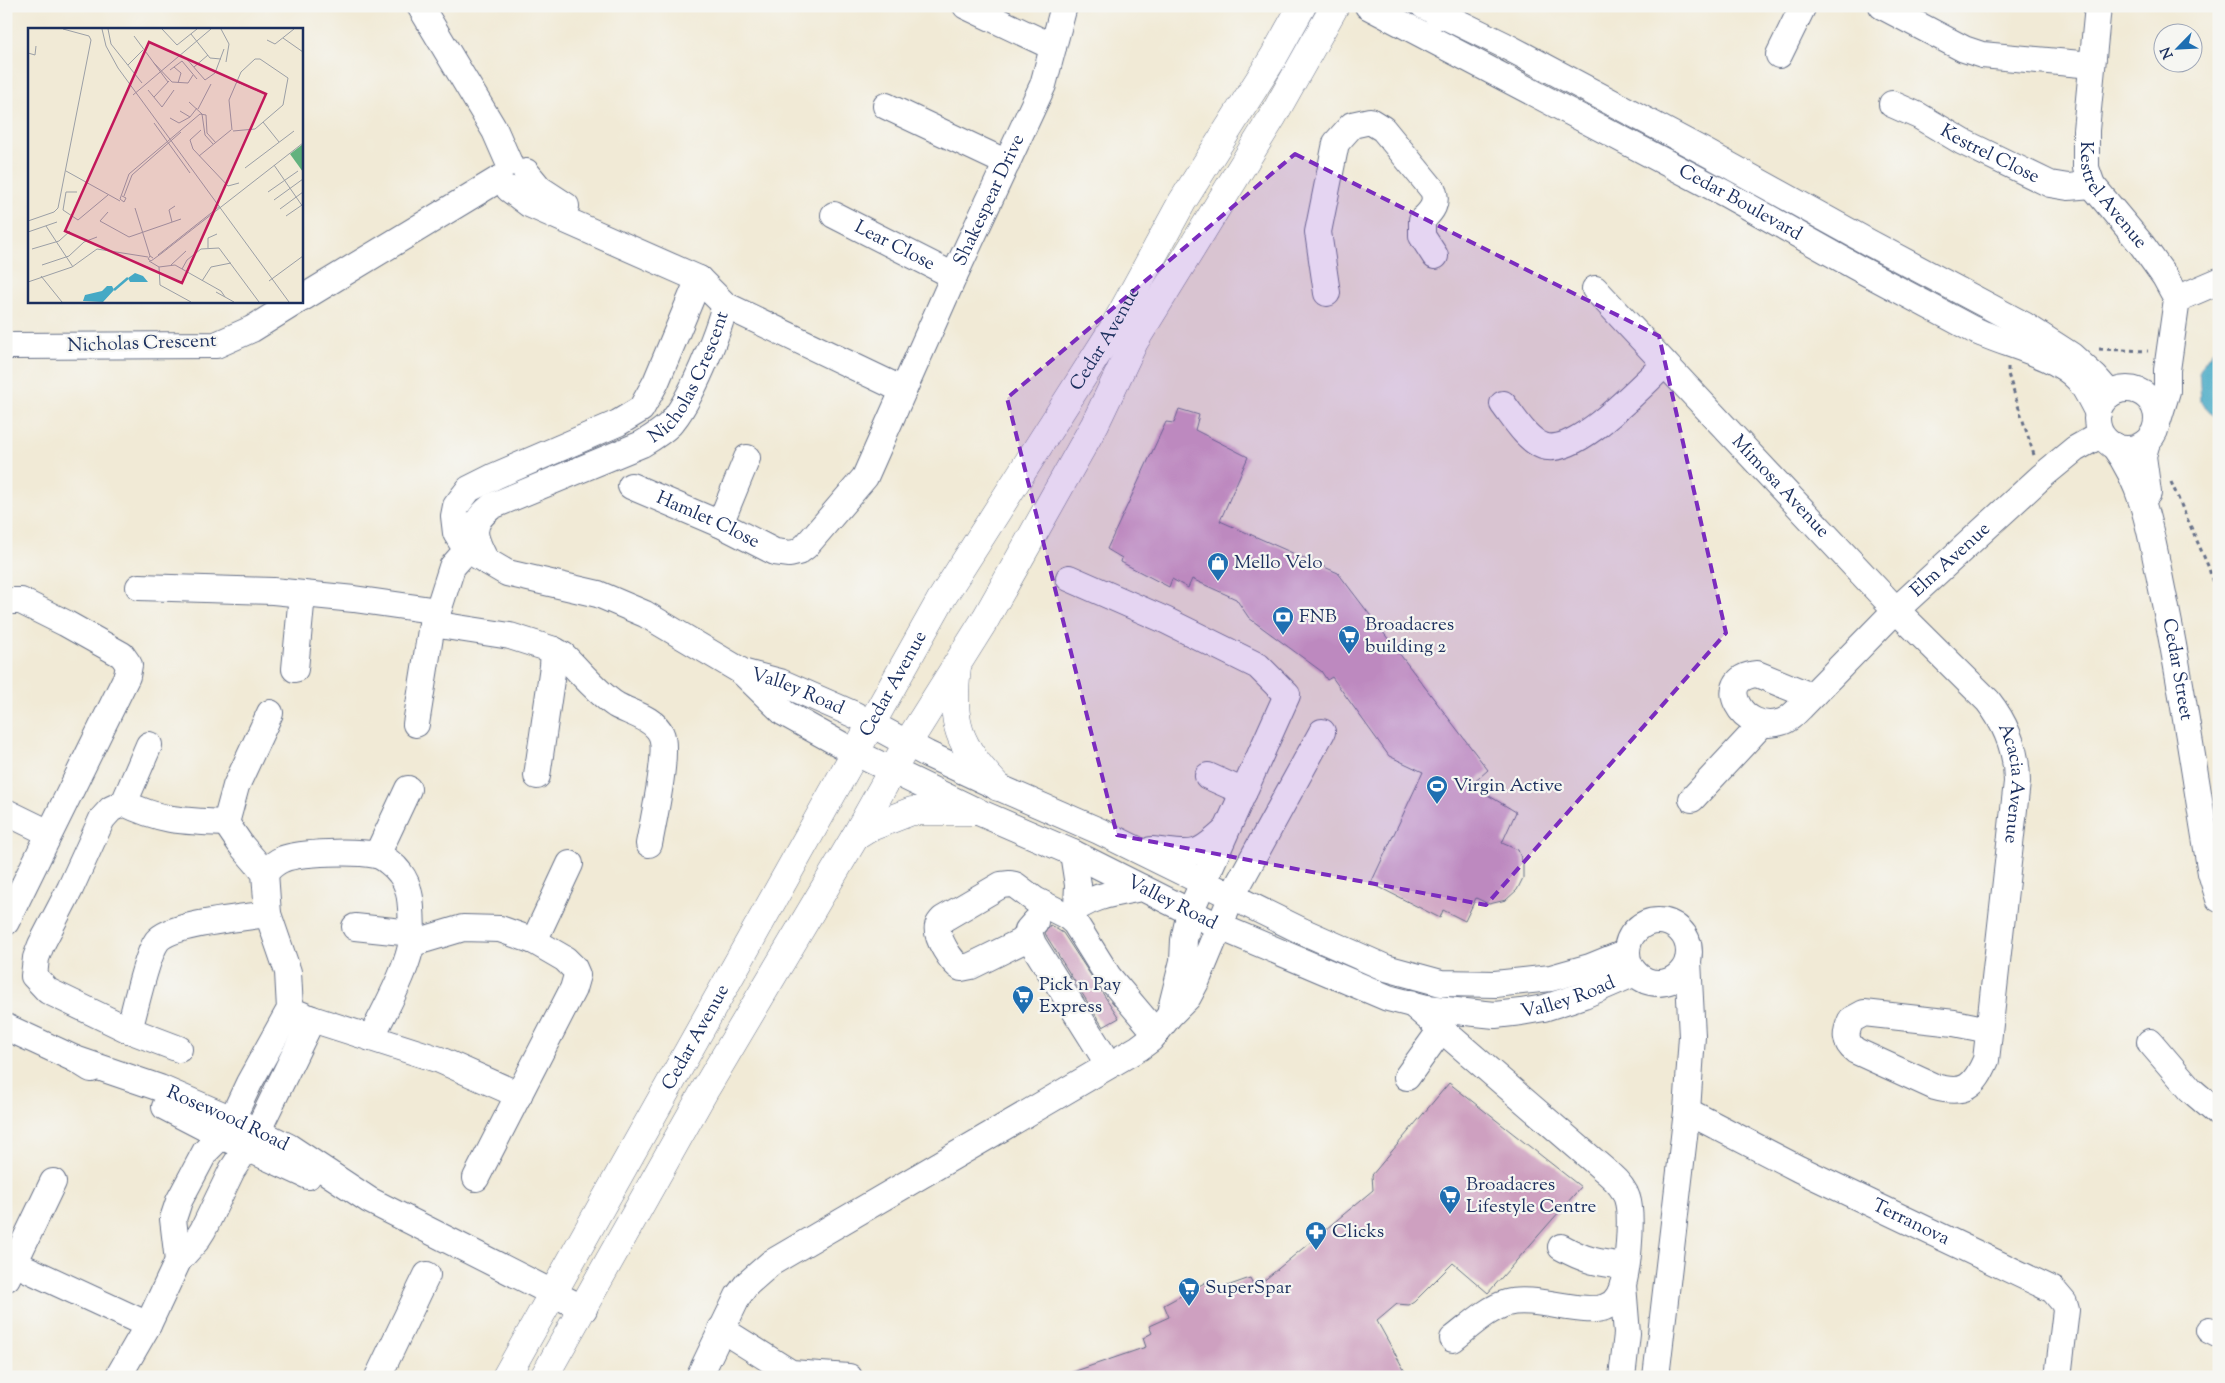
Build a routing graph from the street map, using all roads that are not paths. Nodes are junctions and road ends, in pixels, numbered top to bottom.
1 (420, 6) edge
2 (966, 6) edge
3 (1064, 6) edge
4 (1280, 6) edge
5 (1302, 6) edge
6 (1335, 6) edge
7 (1368, 6) edge
8 (1804, 6) edge
9 (1882, 6) edge
10 (2098, 6) edge
11 (1431, 9) edge
12 (1054, 47) junction
13 (1779, 55) dead end
14 (1273, 58) junction
15 (2092, 65) junction
16 (1892, 104) dead end
17 (886, 106) dead end
18 (1007, 163) junction
19 (511, 176) junction
20 (2092, 185) junction
21 (834, 215) dead end
22 (1434, 256) dead end
23 (1895, 256) junction
24 (954, 276) junction
25 (699, 279) junction
26 (1881, 281) junction
27 (2219, 281) edge
28 (1595, 289) dead end
29 (1327, 293) dead end
30 (302, 298) edge
31 (2177, 299) junction
32 (295, 302) edge
33 (725, 305) junction
34 (6, 346) edge
35 (2169, 358) junction
36 (1665, 364) junction
37 (903, 390) junction
38 (2142, 393) junction
39 (1503, 404) dead end
40 (2105, 422) junction
41 (600, 430) junction
42 (2152, 431) junction
43 (611, 457) junction
44 (747, 458) dead end
45 (631, 486) dead end
46 (720, 524) junction
47 (476, 550) junction
48 (783, 554) joint
49 (1069, 578) dead end
50 (139, 586) dead end
51 (302, 594) junction
52 (6, 601) edge
53 (1896, 610) junction
54 (435, 618) junction
55 (554, 650) junction
56 (957, 662) junction
57 (295, 669) dead end
58 (741, 672) junction
59 (1811, 696) junction
60 (270, 713) dead end
61 (416, 724) dead end
62 (872, 724) junction
63 (1762, 724) junction
64 (1322, 732) dead end
65 (907, 744) junction
66 (149, 745) dead end
67 (2195, 751) junction
68 (856, 753) junction
69 (892, 771) junction
70 (537, 776) dead end
71 (1208, 776) dead end
72 (998, 787) junction
73 (408, 789) dead end
74 (1244, 792) junction
75 (1692, 799) dead end
76 (124, 803) junction
77 (6, 812) edge
78 (976, 812) junction
79 (226, 824) junction
80 (1229, 827) junction
81 (49, 833) junction
82 (855, 837) junction
83 (649, 844) dead end
84 (1135, 849) junction
85 (1073, 853) junction
86 (377, 855) junction
87 (570, 864) dead end
88 (2219, 864) edge
89 (265, 873) junction
90 (1204, 884) junction
91 (1142, 888) junction
92 (1232, 896) junction
93 (2219, 899) edge
94 (1063, 909) junction
95 (1190, 912) junction
96 (268, 914) junction
97 (6, 922) edge
98 (1218, 926) junction
99 (355, 927) dead end
100 (1030, 937) junction
101 (412, 938) junction
102 (534, 941) junction
103 (1688, 961) junction
104 (1640, 970) junction
105 (1412, 975) junction
106 (1410, 1003) junction
107 (301, 1014) junction
108 (1691, 1021) junction
109 (1163, 1024) junction
110 (6, 1027) edge
111 (130, 1030) junction
112 (1989, 1030) junction
113 (1440, 1031) junction
114 (372, 1038) junction
115 (2150, 1042) dead end
116 (179, 1049) dead end
117 (75, 1059) junction
118 (1110, 1065) junction
119 (1407, 1077) dead end
120 (249, 1083) junction
121 (519, 1095) junction
122 (181, 1096) junction
123 (1687, 1111) junction
124 (2219, 1114) edge
125 (227, 1127) junction
126 (252, 1140) junction
127 (273, 1160) junction
128 (232, 1170) junction
129 (476, 1178) dead end
130 (54, 1182) dead end
131 (369, 1200) junction
132 (1561, 1247) dead end
133 (178, 1261) junction
134 (10, 1271) edge
135 (428, 1275) dead end
136 (1624, 1275) junction
137 (552, 1292) junction
138 (584, 1309) junction
139 (148, 1325) junction
140 (721, 1330) junction
141 (1453, 1339) dead end
142 (118, 1377) edge
143 (378, 1377) edge
144 (506, 1377) edge
145 (544, 1377) edge
146 (699, 1377) edge
147 (849, 1377) edge
148 (1622, 1377) edge
149 (1656, 1377) edge
150 (2058, 1377) edge

1 - 19 street
2 - 12 street
3 - 12 street, Shakespear Drive
4 - 14 main road
5 - 14 main road, Cedar Avenue
6 - 56 main road, Cedar Avenue
7 - 26 street, Cedar Boulevard
8 - 13 street
9 - 15 street
10 - 15 street, Kestrel Avenue
11 - 23 street, Cedar Boulevard
12 - 18 street, Shakespear Drive
14 - 62 main road, Cedar Avenue
15 - 20 street, Kestrel Avenue
16 - 20 street, Kestrel Close
17 - 18 street
18 - 24 street, Shakespear Drive
19 - 25 street, Nicholas Crescent
19 - 30 street
20 - 31 street, Kestrel Avenue
21 - 24 street, Lear Close
22 - 29 street
23 - 26 street
23 - 40 street, Cedar Boulevard
24 - 37 street, Shakespear Drive
25 - 33 street, Nicholas Crescent
25 - 41 street, Nicholas Crescent
26 - 40 street, Cedar Boulevard
27 - 31 street
28 - 36 street, Mimosa Avenue
31 - 35 street
32 - 34 street, Nicholas Crescent
33 - 37 street
33 - 43 street, Nicholas Crescent
35 - 38 street
35 - 42 street
36 - 39 street
36 - 53 street, Mimosa Avenue
37 - 48 street, Shakespear Drive
38 - 40 street
38 - 42 street
40 - 42 street
40 - 53 street, Elm Avenue
40 - 67 street, Cedar Street
41 - 43 street
41 - 47 street
42 - 67 street, Cedar Street
43 - 47 street
44 - 46 street
45 - 46 street, Hamlet Close
46 - 48 street, Hamlet Close
47 - 54 street
47 - 58 street, Valley Road
49 - 74 street
50 - 51 street
51 - 54 street
51 - 57 street
52 - 81 street
53 - 59 street, Elm Avenue
53 - 112 street, Acacia Avenue
54 - 55 street
54 - 61 street
55 - 70 street
55 - 83 street
56 - 65 main road, Cedar Avenue
56 - 72 main road
58 - 62 street, Valley Road
58 - 68 street, Valley Road
59 - 63 street, Elm Avenue
59 - 63 street
60 - 79 street
62 - 65 street, Valley Road
62 - 68 main road, Cedar Avenue
63 - 75 street
64 - 92 street
65 - 69 main road, Cedar Avenue
65 - 72 street, Valley Road
66 - 76 street
67 - 88 street, Cedar Street
67 - 93 street, Cedar Street
68 - 69 street, Valley Road
68 - 137 main road, Cedar Avenue
69 - 78 street, Valley Road
69 - 82 main road, Cedar Avenue
71 - 74 street
72 - 84 street, Valley Road
73 - 86 street
74 - 80 street
76 - 79 street
76 - 111 street
77 - 81 street
78 - 82 main road
78 - 85 street, Valley Road
79 - 89 street
80 - 84 street
80 - 90 street
81 - 97 street
82 - 138 main road, Cedar Avenue
84 - 90 street, Valley Road
85 - 91 street, Valley Road
85 - 94 street
86 - 89 street
86 - 101 street
87 - 102 street
89 - 96 street
90 - 92 street, Valley Road
90 - 95 street
91 - 94 street
91 - 95 street, Valley Road
92 - 98 street
92 - 105 street, Valley Road
94 - 100 street
94 - 100 street
94 - 109 street
95 - 98 street, Valley Road
95 - 109 street
96 - 107 street
96 - 111 street
98 - 106 street, Valley Road
98 - 109 street
99 - 101 street
100 - 118 street
101 - 102 street
101 - 114 street
102 - 121 street
103 - 104 street
103 - 104 street
103 - 108 street
104 - 105 street, Valley Road
104 - 106 street, Valley Road
104 - 108 street
105 - 106 street
106 - 113 street
107 - 114 street
107 - 120 street
107 - 126 street
108 - 123 street
109 - 118 street
110 - 117 street, Rosewood Road
111 - 116 street
112 - 112 street, Acacia Avenue
113 - 119 street
113 - 136 street
114 - 121 street
115 - 124 street
117 - 122 street, Rosewood Road
117 - 125 street, Rosewood Road
118 - 140 street
120 - 122 street
120 - 125 street
121 - 129 street
122 - 125 street, Rosewood Road
123 - 149 street
123 - 150 street, Terranova
125 - 126 street, Rosewood Road
125 - 133 street
126 - 127 street, Rosewood Road
126 - 128 street
126 - 131 street, Rosewood Road
127 - 128 street
127 - 131 street, Rosewood Road
128 - 133 street
130 - 134 street
131 - 137 street, Rosewood Road
132 - 136 street
133 - 139 street
134 - 139 street
135 - 143 street
136 - 141 street
136 - 148 street
137 - 138 street, Rosewood Road
137 - 144 main road, Cedar Avenue
138 - 145 main road, Cedar Avenue
139 - 142 street
140 - 146 street
140 - 147 street

